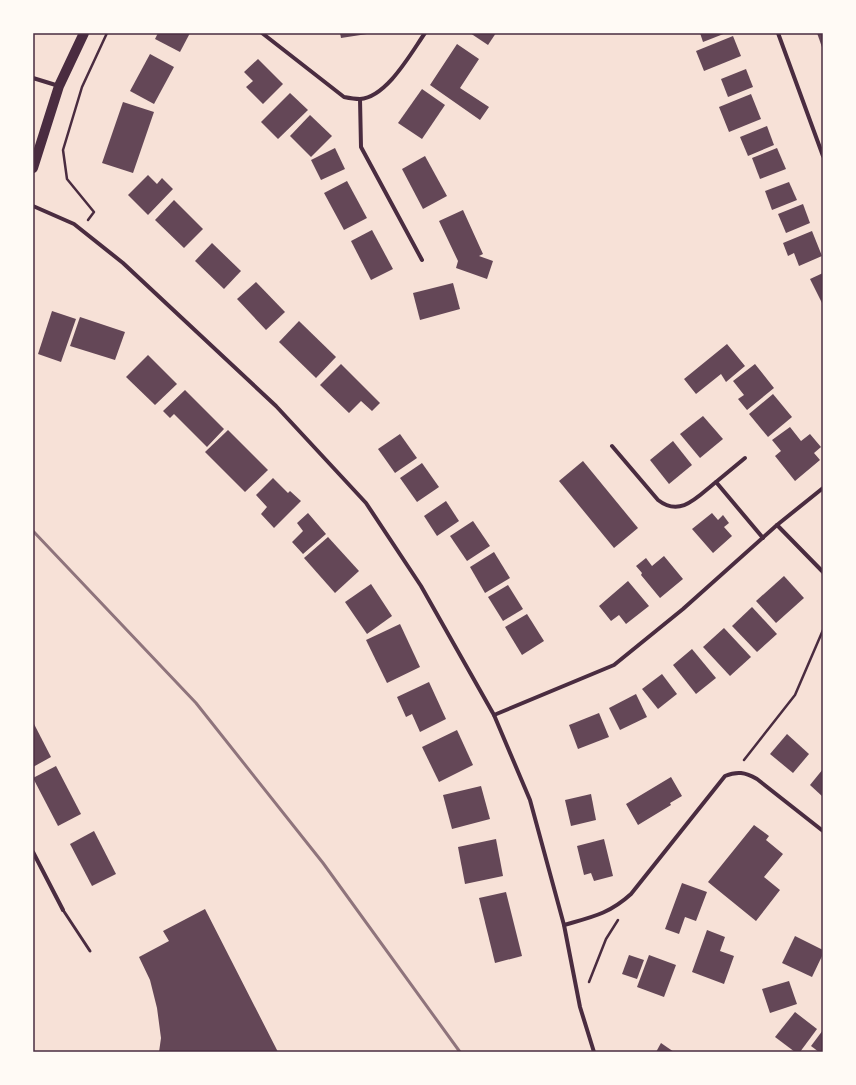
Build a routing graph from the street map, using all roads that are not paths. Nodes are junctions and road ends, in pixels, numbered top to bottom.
1 (84, 33) edge
2 (262, 33) edge
3 (425, 33) edge
4 (778, 33) edge
5 (33, 78) edge
6 (59, 86) junction
7 (360, 99) junction
8 (823, 156) edge
9 (33, 168) edge
10 (33, 206) edge
11 (422, 260) dead end
12 (612, 446) dead end
13 (745, 458) dead end
14 (716, 482) junction
15 (823, 488) edge
16 (777, 524) junction
17 (763, 538) junction
18 (823, 572) edge
19 (494, 715) junction
20 (823, 831) edge
21 (33, 852) edge
22 (63, 910) joint
23 (564, 925) junction
24 (90, 951) dead end
25 (594, 1052) edge

1 - 6 main road
2 - 7 street
3 - 7 street
4 - 8 street
5 - 6 street
6 - 9 main road
7 - 11 street
10 - 19 street
12 - 14 street
13 - 14 street
14 - 17 street
15 - 16 street
16 - 17 street
16 - 18 street
17 - 19 street
19 - 23 street
20 - 23 street
21 - 22 street
22 - 24 lane
23 - 25 street

